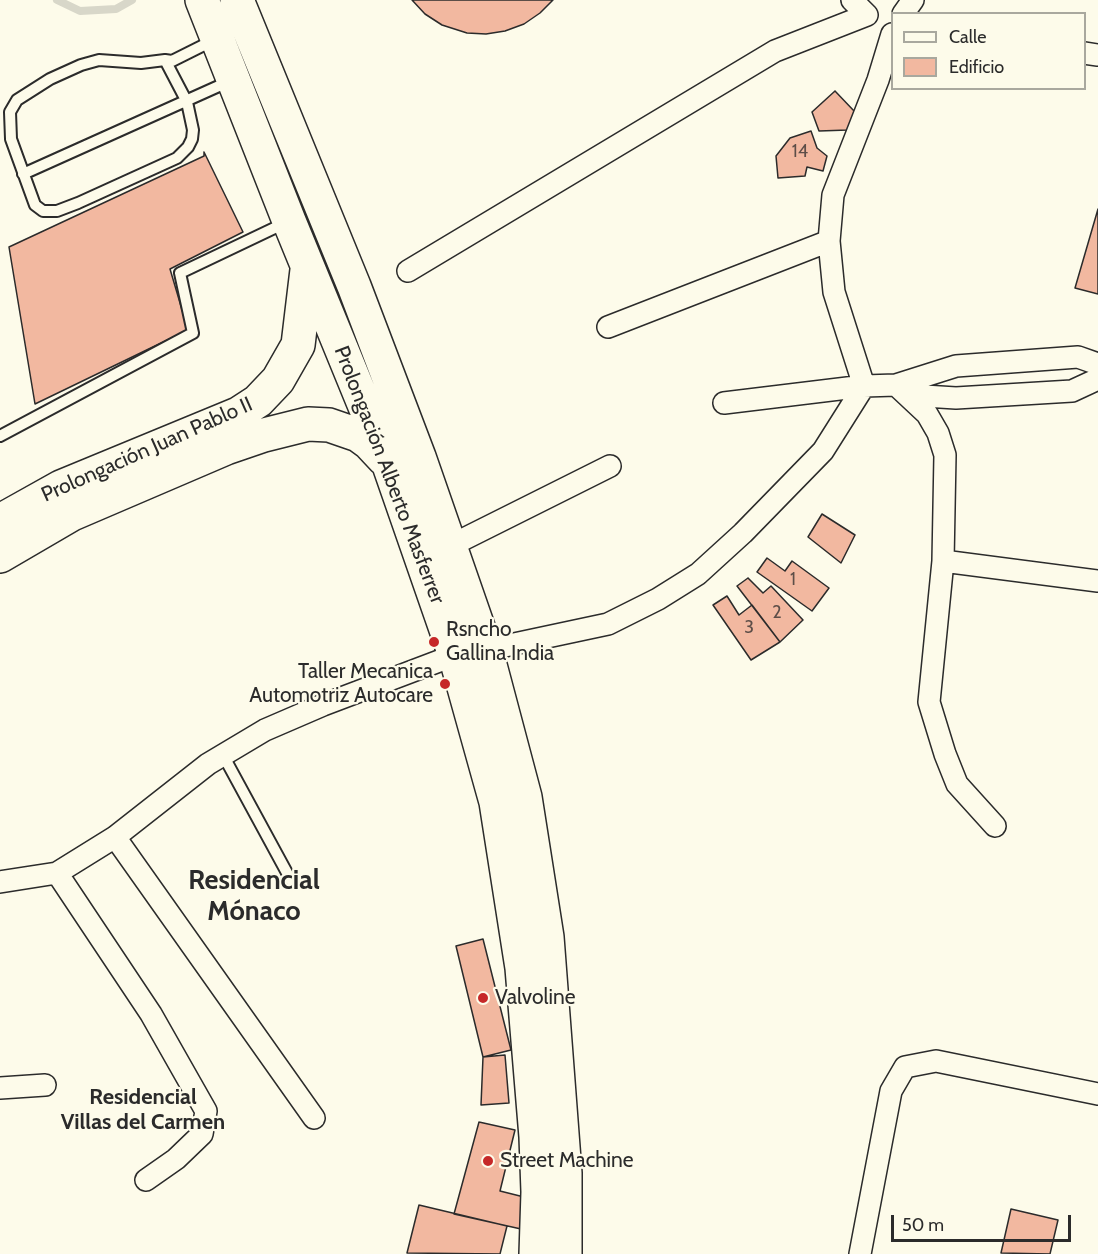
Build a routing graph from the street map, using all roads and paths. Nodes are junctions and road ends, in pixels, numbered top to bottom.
1 (202, 0) edge
2 (237, 0) edge
3 (859, 5) edge
4 (891, 23) edge
5 (891, 37) edge
6 (217, 38) junction
7 (165, 60) junction
8 (233, 79) junction
9 (187, 102) junction
10 (23, 174) junction
11 (290, 221) junction
12 (829, 241) junction
13 (308, 265) junction
14 (408, 271) dead end
15 (608, 327) dead end
16 (1098, 364) edge
17 (1098, 379) edge
18 (896, 385) junction
19 (864, 386) junction
20 (724, 403) dead end
21 (0, 436) edge
22 (389, 465) junction
23 (610, 466) dead end
24 (0, 520) edge
25 (450, 546) junction
26 (0, 556) edge
27 (943, 561) junction
28 (1098, 581) edge
29 (471, 652) junction
30 (223, 755) junction
31 (995, 826) dead end
32 (115, 837) junction
33 (57, 873) junction
34 (0, 882) edge
35 (292, 882) dead end
36 (45, 1085) dead end
37 (0, 1088) edge
38 (1098, 1094) edge
39 (314, 1118) dead end
40 (146, 1180) dead end
41 (536, 1254) edge
42 (565, 1254) edge
43 (860, 1254) edge

1 - 6 main road, Prolongación Alberto Masferrer
2 - 25 main road, Prolongación Alberto Masferrer
3 - 4 street
3 - 14 street
5 - 12 street
6 - 7 lane
6 - 8 main road, Prolongación Alberto Masferrer
7 - 9 lane
7 - 10 lane
8 - 9 lane
8 - 11 main road, Prolongación Alberto Masferrer
9 - 10 lane
9 - 10 lane
11 - 13 main road, Prolongación Alberto Masferrer
11 - 21 lane
12 - 15 street
12 - 19 street
13 - 22 main road, Prolongación Alberto Masferrer
13 - 24 main road, Prolongación Juan Pablo II
16 - 18 street
17 - 18 street
18 - 19 street
18 - 27 street
19 - 20 street
19 - 29 street
22 - 26 main road
22 - 29 main road, Prolongación Alberto Masferrer
23 - 25 street
25 - 29 main road, Prolongación Alberto Masferrer
27 - 28 street
27 - 31 street
29 - 30 street
29 - 41 main road, Prolongación Alberto Masferrer
29 - 42 main road, Prolongación Alberto Masferrer
30 - 32 street
30 - 35 lane
32 - 33 street
32 - 39 street
33 - 34 street
33 - 40 street
36 - 37 street
38 - 43 street

